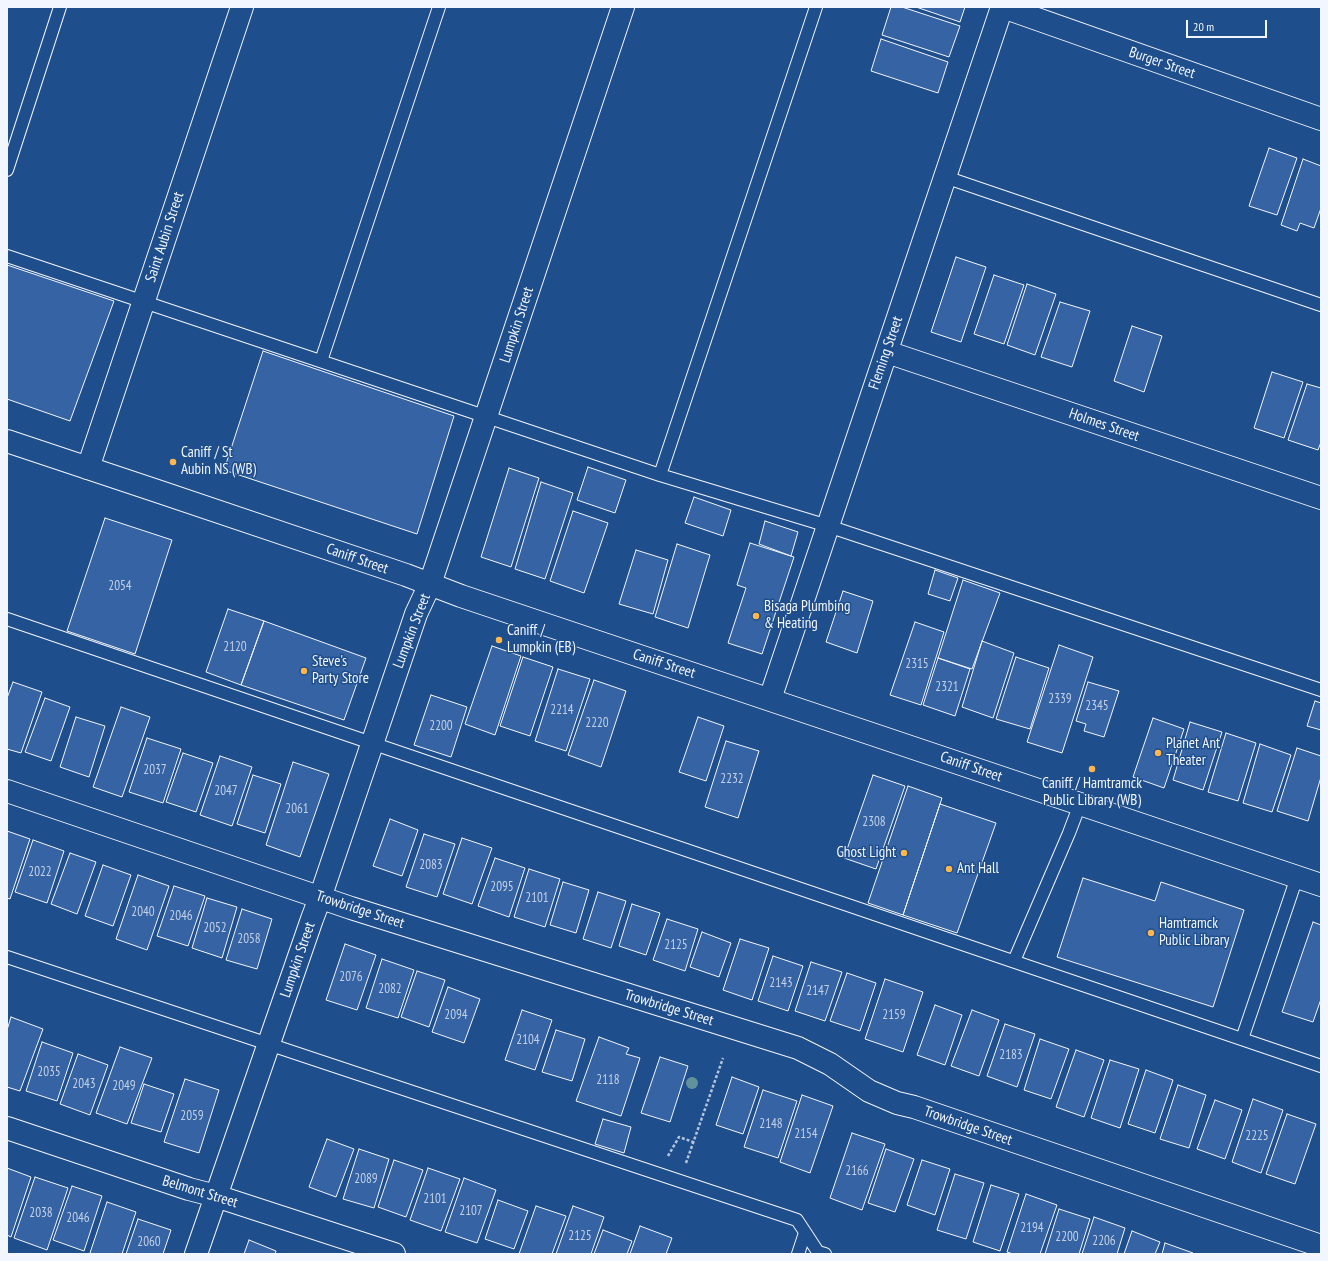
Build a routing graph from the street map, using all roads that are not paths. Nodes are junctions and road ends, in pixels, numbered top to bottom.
1 (60, 7) edge
2 (242, 7) edge
3 (439, 7) edge
4 (623, 7) edge
5 (816, 7) edge
6 (1003, 7) edge
7 (1321, 118) edge
8 (7, 170) edge
9 (945, 177) junction
10 (7, 256) edge
11 (144, 301) junction
12 (1321, 305) edge
13 (887, 352) junction
14 (321, 360) junction
15 (487, 417) junction
16 (7, 441) edge
17 (88, 468) junction
18 (660, 475) junction
19 (1321, 498) edge
20 (828, 526) junction
21 (430, 584) junction
22 (7, 619) edge
23 (1321, 690) edge
24 (770, 699) junction
25 (372, 743) junction
26 (7, 791) edge
27 (1080, 804) junction
28 (1296, 877) junction
29 (1321, 885) edge
30 (320, 898) junction
31 (7, 957) edge
32 (1014, 962) junction
33 (1242, 1039) junction
34 (269, 1045) junction
35 (1321, 1066) edge
36 (7, 1128) edge
37 (216, 1196) junction
38 (805, 1233) junction
39 (1321, 1246) edge
40 (196, 1254) edge
41 (394, 1254) edge
42 (798, 1254) edge
43 (824, 1254) edge

1 - 8 lane
2 - 11 street, Saint Aubin Street
3 - 14 lane
4 - 15 street, Lumpkin Street
5 - 18 lane
6 - 7 street, Burger Street
6 - 9 street, Fleming Street
9 - 12 lane
9 - 13 street, Fleming Street
10 - 11 lane
11 - 14 lane
11 - 17 street, Saint Aubin Street
13 - 19 street, Holmes Street
13 - 20 street, Fleming Street
14 - 15 lane
15 - 18 lane
15 - 21 street, Lumpkin Street
16 - 17 street, Caniff Street
17 - 21 street, Caniff Street
18 - 20 lane
20 - 23 lane
20 - 24 street, Fleming Street
21 - 24 street, Caniff Street
21 - 25 street, Lumpkin Street
22 - 25 lane
24 - 27 street, Caniff Street
25 - 30 street, Lumpkin Street
25 - 32 lane
26 - 30 street, Trowbridge Street
27 - 28 street, Caniff Street
27 - 32 lane
28 - 29 street, Caniff Street
28 - 33 lane
30 - 34 street, Lumpkin Street
30 - 39 street, Trowbridge Street
31 - 34 lane
32 - 33 lane
33 - 35 lane
34 - 37 street, Lumpkin Street
34 - 38 lane
36 - 37 street, Belmont Street
37 - 40 street, Lumpkin Street
37 - 41 street, Belmont Street
38 - 42 lane
38 - 43 lane

